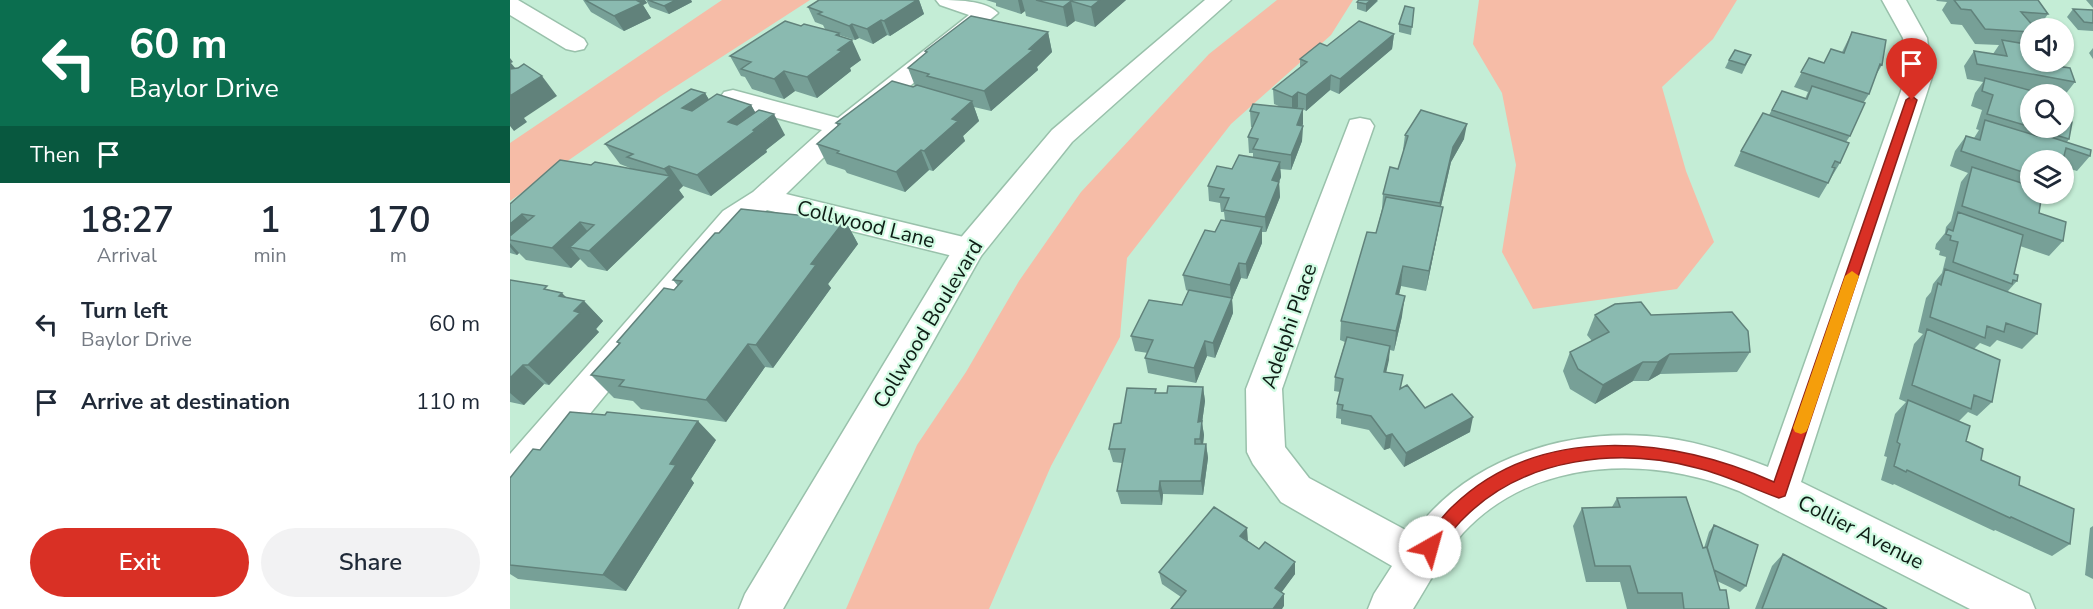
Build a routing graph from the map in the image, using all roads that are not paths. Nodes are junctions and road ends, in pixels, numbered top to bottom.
1 (948, 0) edge
2 (1219, 0) edge
3 (1894, 0) edge
4 (517, 6) edge
5 (575, 44) dead end
6 (733, 98) edge
7 (1360, 126) dead end
8 (845, 128) junction
9 (763, 199) junction
10 (969, 249) junction
11 (510, 482) edge
12 (1779, 491) junction
13 (1421, 560) junction
14 (760, 609) edge
15 (1389, 609) edge
16 (2014, 609) edge

1 - 8 street, Collwood Lane
2 - 10 street, Collwood Boulevard
3 - 12 street
4 - 5 street
6 - 8 street
7 - 13 street, Adelphi Place
8 - 9 street, Collwood Lane
9 - 10 street, Collwood Lane
9 - 11 street, Collwood Lane
10 - 14 street, Collwood Boulevard
12 - 13 street, Collier Avenue
12 - 16 street, Collier Avenue
13 - 15 street, Collier Avenue

